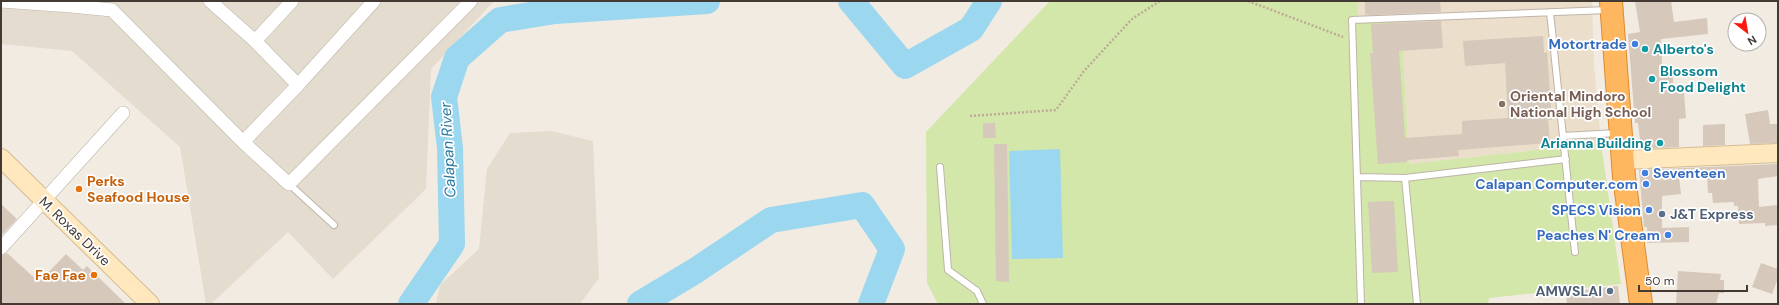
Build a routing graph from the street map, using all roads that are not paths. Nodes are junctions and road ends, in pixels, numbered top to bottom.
1 (1, 1) edge
2 (210, 1) edge
3 (292, 1) edge
4 (374, 1) edge
5 (471, 1) edge
6 (71, 3) edge
7 (1611, 5) edge
8 (1550, 12) junction
9 (255, 41) junction
10 (298, 85) junction
11 (123, 113) dead end
12 (1621, 133) junction
13 (1563, 136) junction
14 (243, 142) junction
15 (1778, 153) edge
16 (1, 158) edge
17 (1566, 159) junction
18 (1623, 160) junction
19 (940, 167) dead end
20 (1357, 177) junction
21 (1405, 178) junction
22 (289, 184) junction
23 (45, 201) junction
24 (334, 225) dead end
25 (1, 248) edge
26 (1576, 252) dead end
27 (150, 304) edge
28 (983, 304) edge
29 (1361, 304) edge
30 (1417, 304) edge
31 (1641, 304) edge

1 - 6 street
2 - 9 street
3 - 9 street
4 - 10 street
5 - 22 street
6 - 14 street
7 - 8 lane
7 - 12 highway
8 - 13 lane
8 - 20 lane
9 - 10 street
10 - 14 street
11 - 23 street
12 - 13 lane
12 - 18 highway
13 - 17 lane
14 - 22 street
15 - 18 main road
16 - 23 main road, M. Roxas Drive
17 - 21 lane
17 - 26 lane
18 - 31 highway
19 - 28 lane
20 - 21 lane
20 - 29 lane
21 - 30 lane
22 - 24 lane
23 - 25 street
23 - 27 main road, M. Roxas Drive

